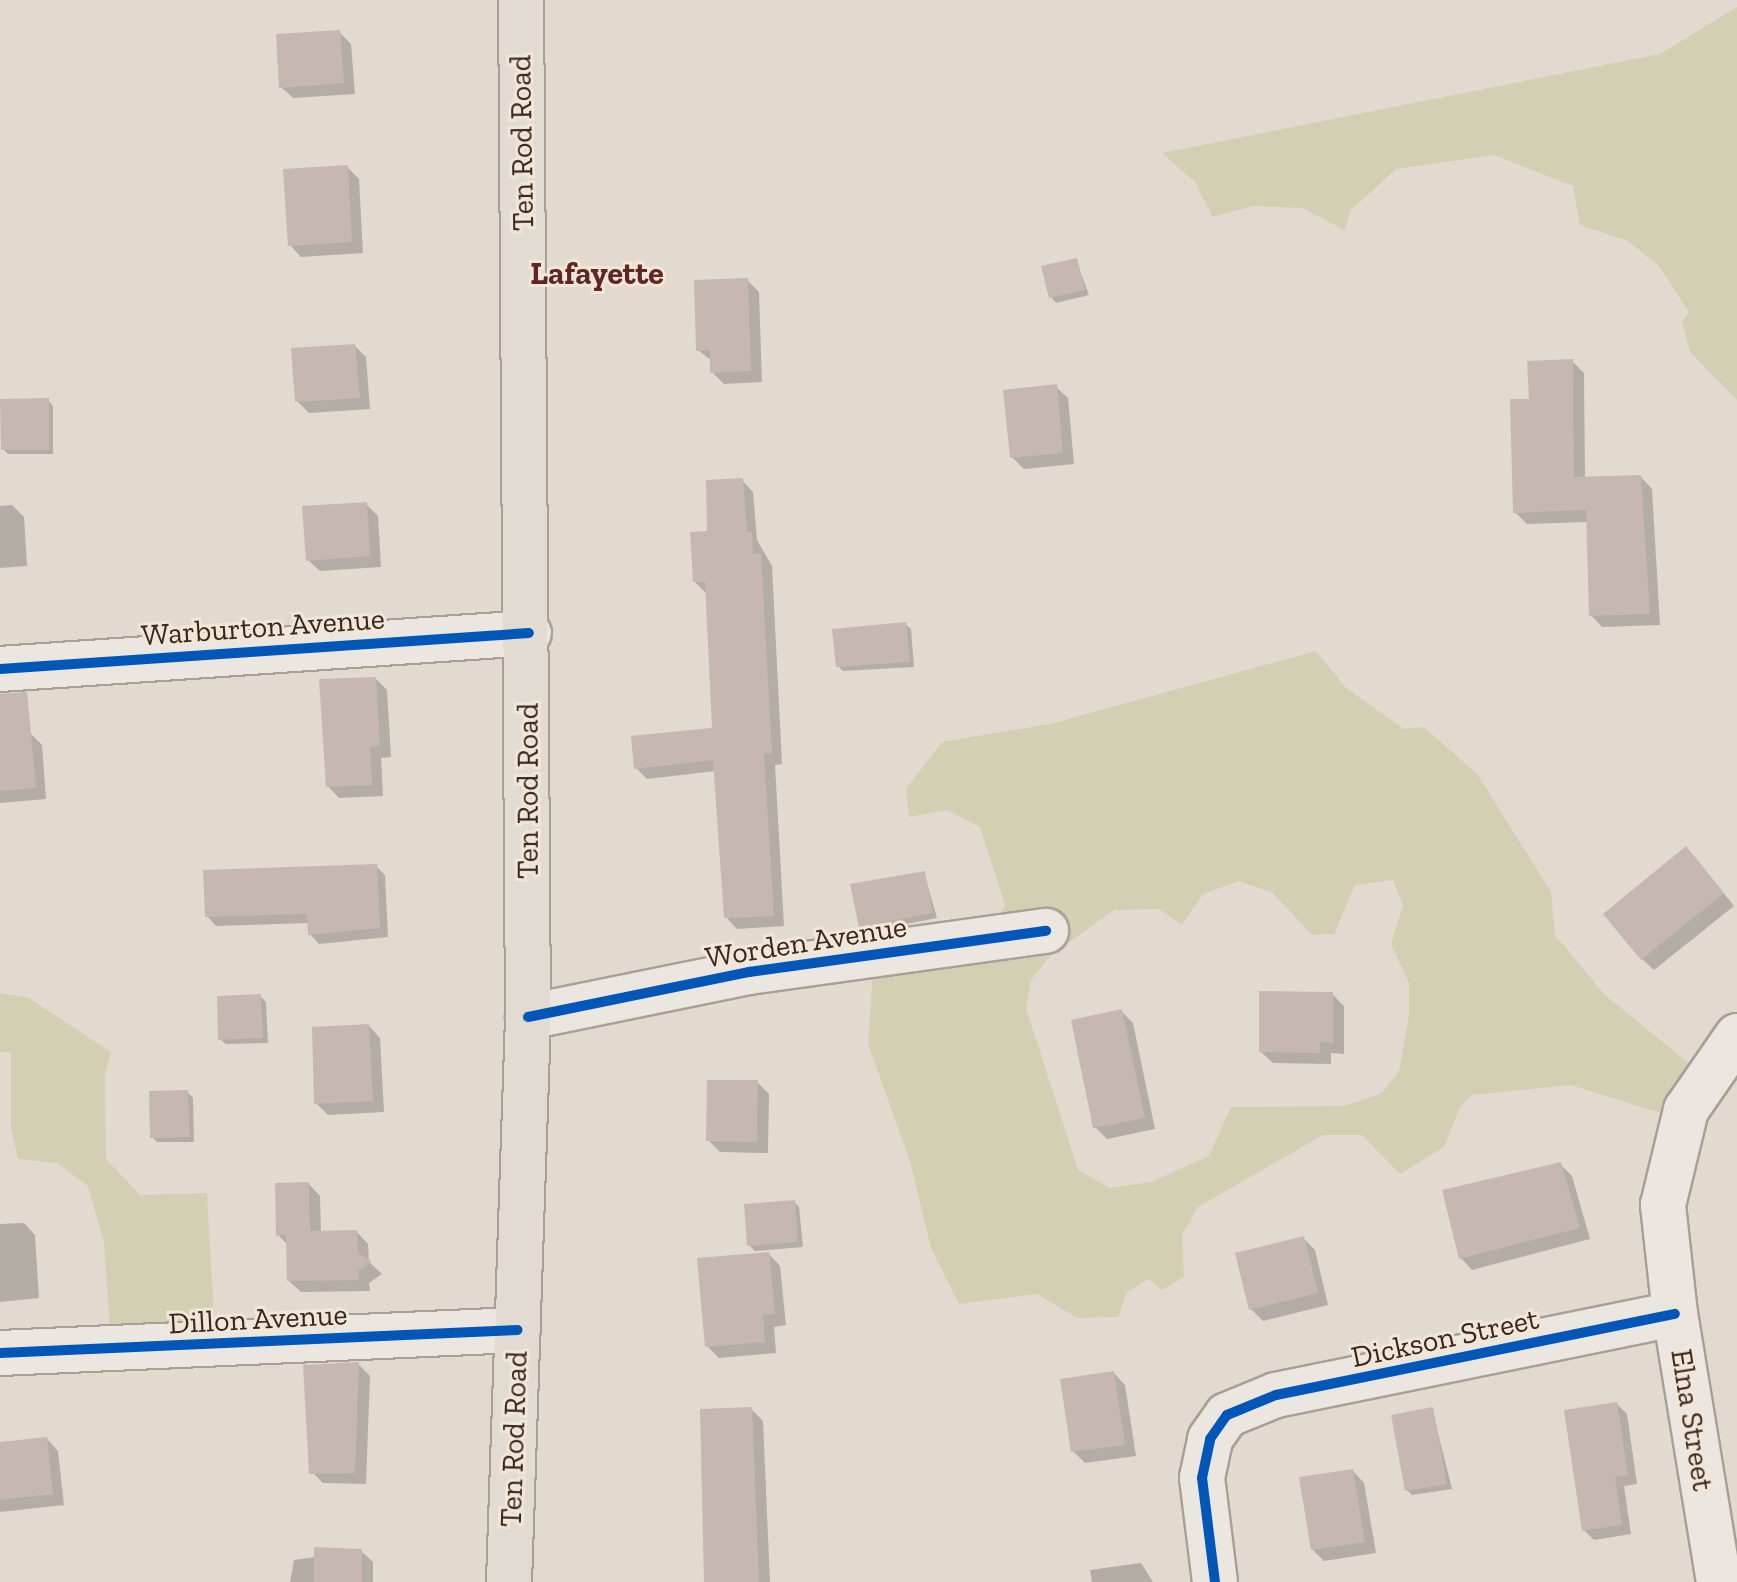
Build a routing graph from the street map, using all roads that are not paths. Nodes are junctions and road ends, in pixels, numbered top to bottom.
1 (521, 0) edge
2 (529, 633) junction
3 (0, 669) edge
4 (1046, 931) dead end
5 (528, 1017) junction
6 (1737, 1036) edge
7 (1675, 1314) junction
8 (517, 1330) junction
9 (0, 1353) edge
10 (509, 1582) edge
11 (1215, 1582) edge
12 (1719, 1582) edge

1 - 2 main road, Ten Rod Road
2 - 3 street, Warburton Avenue
2 - 5 main road, Ten Rod Road
4 - 5 street, Worden Avenue
5 - 8 main road, Ten Rod Road
6 - 7 street, Elna Street
7 - 11 street, Dickson Street
7 - 12 street, Elna Street
8 - 9 street, Dillon Avenue
8 - 10 main road, Ten Rod Road

